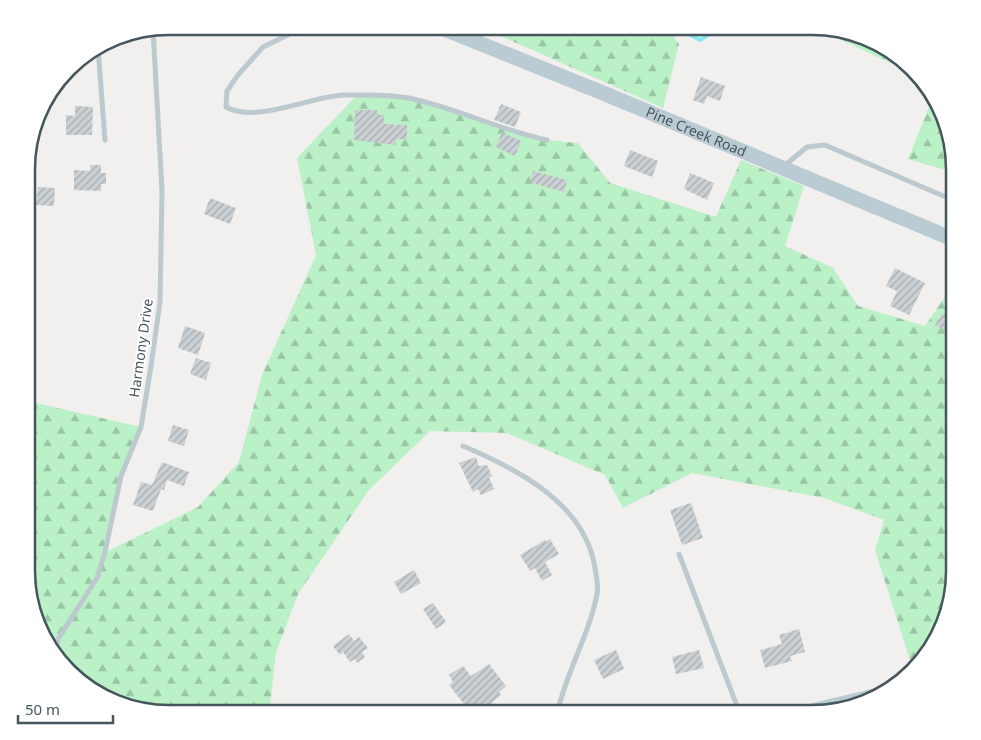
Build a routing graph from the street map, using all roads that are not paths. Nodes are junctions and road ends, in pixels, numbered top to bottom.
1 (288, 35) edge
2 (459, 35) edge
3 (153, 36) edge
4 (99, 55) edge
5 (105, 140) dead end
6 (547, 140) dead end
7 (782, 167) junction
8 (946, 197) edge
9 (946, 236) edge
10 (463, 446) dead end
11 (679, 554) dead end
12 (57, 644) edge
13 (559, 705) edge
14 (737, 705) edge

1 - 6 lane
2 - 7 street, Pine Creek Road
3 - 12 lane, Harmony Drive
4 - 5 lane
7 - 8 lane
7 - 9 street, Pine Creek Road
10 - 13 lane
11 - 14 lane

